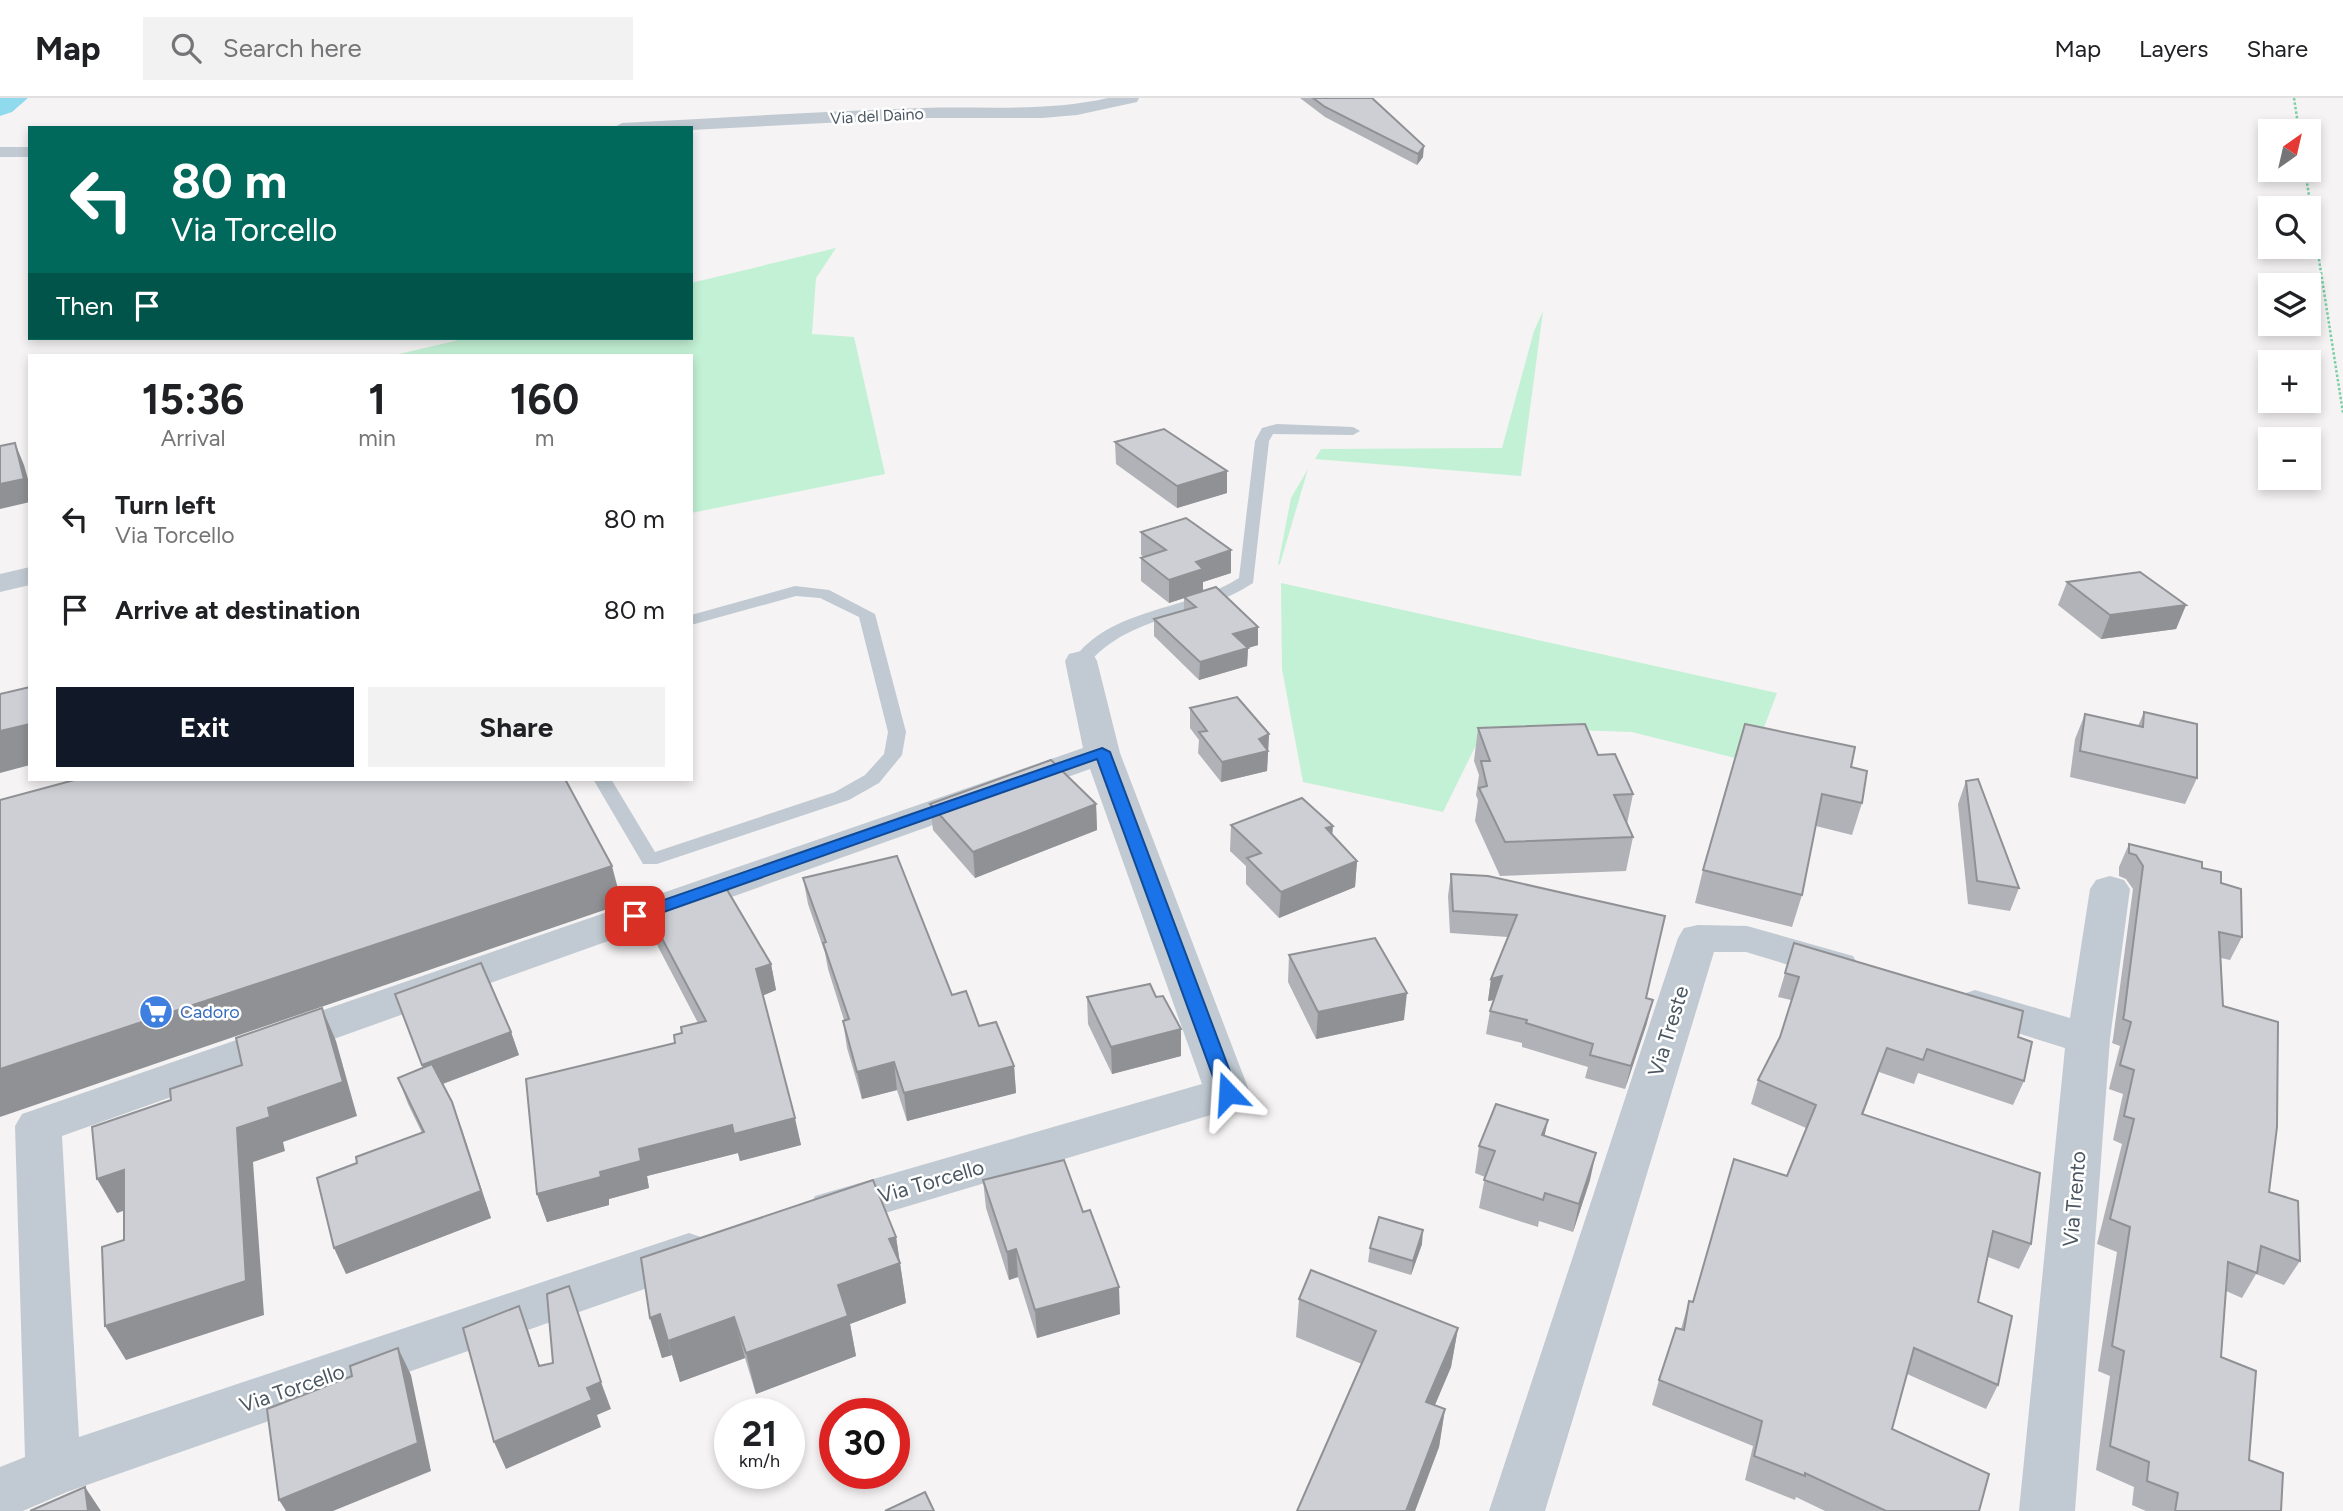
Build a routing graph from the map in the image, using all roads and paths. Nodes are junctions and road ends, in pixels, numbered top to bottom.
1 (1131, 98) edge
2 (2294, 98) edge
3 (2297, 119) edge
4 (662, 126) edge
5 (0, 152) edge
6 (28, 152) edge
7 (2307, 182) edge
8 (2343, 413) edge
9 (1353, 431) dead end
10 (28, 576) edge
11 (0, 583) edge
12 (693, 620) edge
13 (1081, 661) joint
14 (1102, 752) junction
15 (603, 781) edge
16 (2110, 889) dead end
17 (1878, 977) edge
18 (1930, 993) edge
19 (2088, 1039) junction
20 (788, 1223) edge
21 (721, 1243) edge
22 (53, 1471) junction
23 (0, 1494) edge
24 (1517, 1511) edge
25 (2047, 1511) edge

1 - 4 street, Via del Daino
2 - 3 path
5 - 6 street
7 - 8 path
9 - 13 lane
10 - 11 street
12 - 15 lane
13 - 14 street, Via Torcello
14 - 20 street, Via Torcello
14 - 22 street
16 - 19 street, Via Trento
17 - 24 street, Via Treste
18 - 19 street
19 - 25 street, Via Trento
21 - 22 street, Via Torcello
22 - 23 street, Via Torcello

